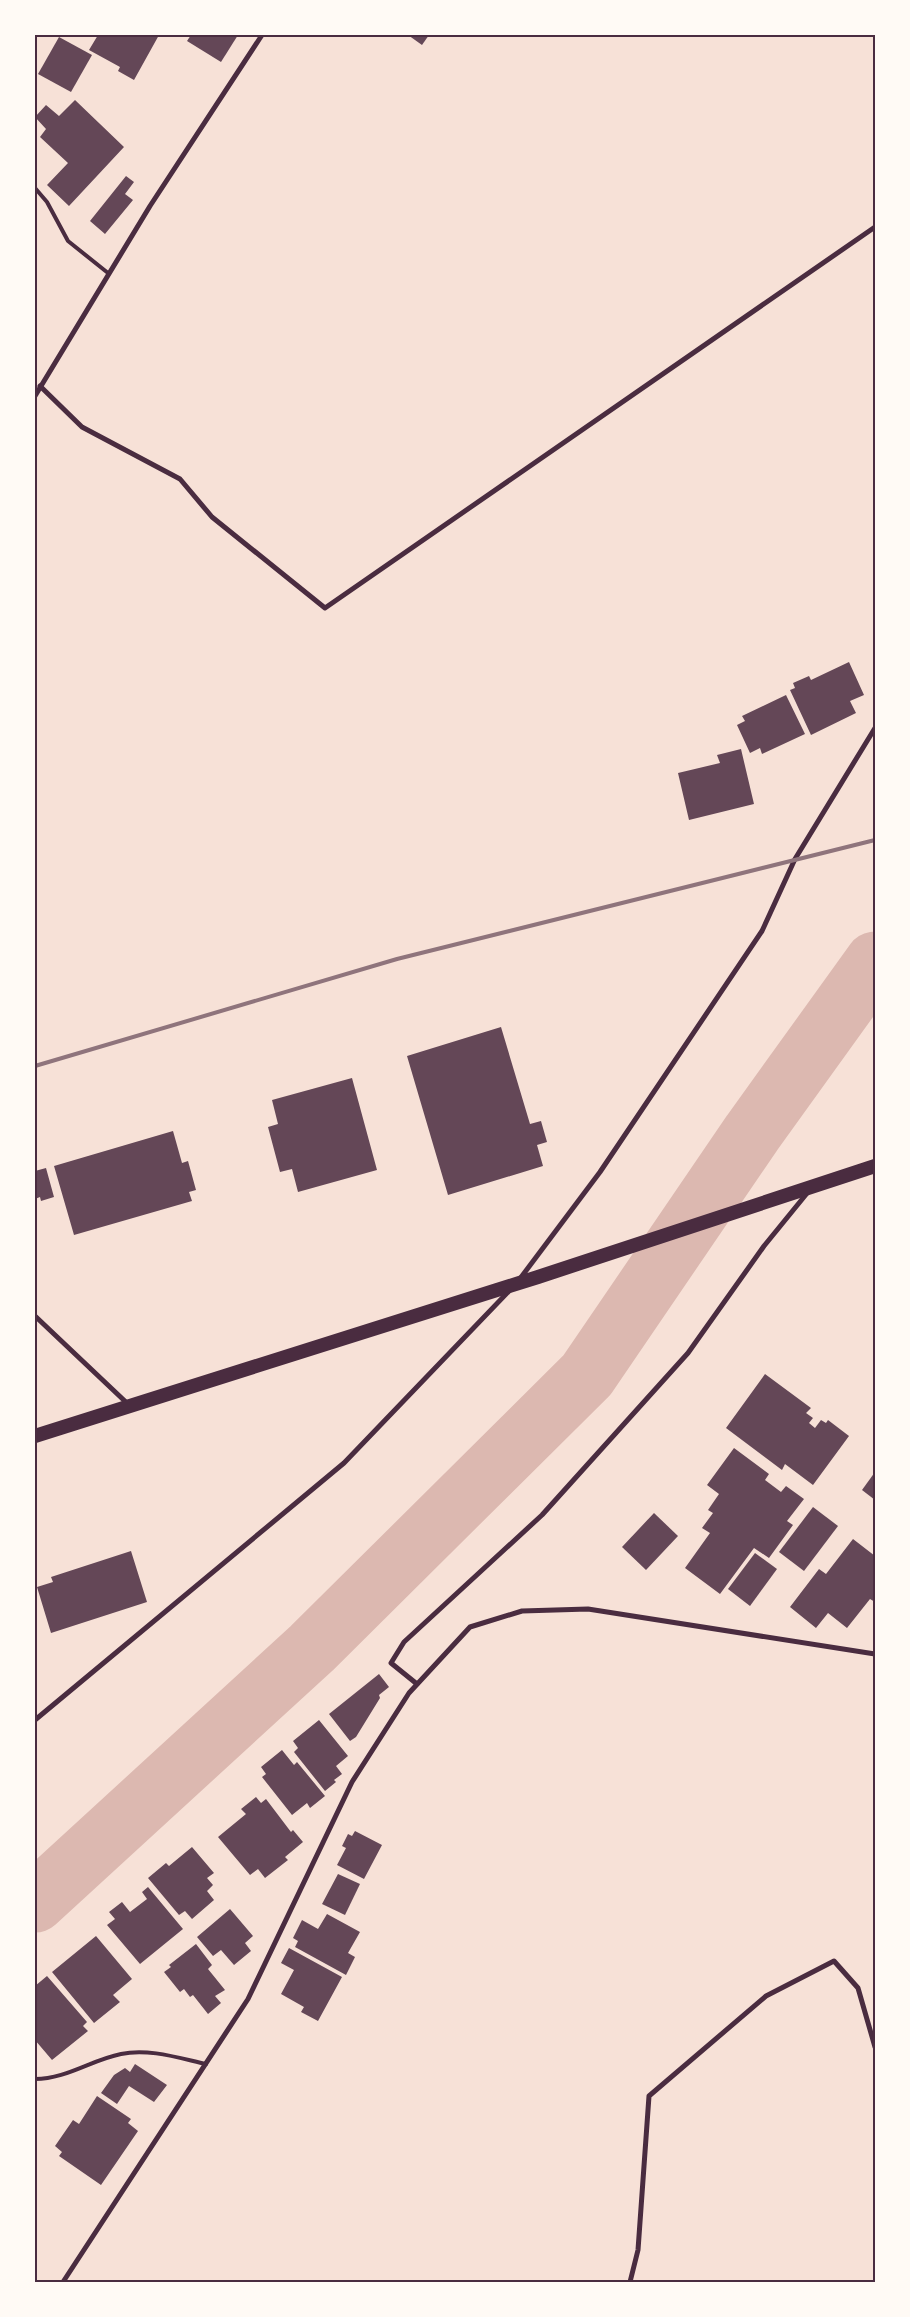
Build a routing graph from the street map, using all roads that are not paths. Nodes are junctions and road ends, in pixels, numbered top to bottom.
1 (262, 35) edge
2 (35, 188) edge
3 (875, 227) edge
4 (108, 273) junction
5 (40, 386) junction
6 (35, 396) edge
7 (875, 728) edge
8 (875, 1166) edge
9 (814, 1186) junction
10 (516, 1284) junction
11 (35, 1316) edge
12 (130, 1405) junction
13 (35, 1436) edge
14 (875, 1654) edge
15 (417, 1684) junction
16 (35, 1720) edge
17 (875, 2047) edge
18 (206, 2064) junction
19 (35, 2079) edge
20 (64, 2282) edge
21 (630, 2282) edge

1 - 4 street
2 - 4 lane
3 - 5 street
4 - 5 street
5 - 6 street
7 - 10 street
8 - 9 highway
9 - 10 highway
9 - 15 street
10 - 12 highway
10 - 16 street
11 - 12 street
12 - 13 highway
14 - 15 street
15 - 18 street
17 - 21 street
18 - 19 lane
18 - 20 street

